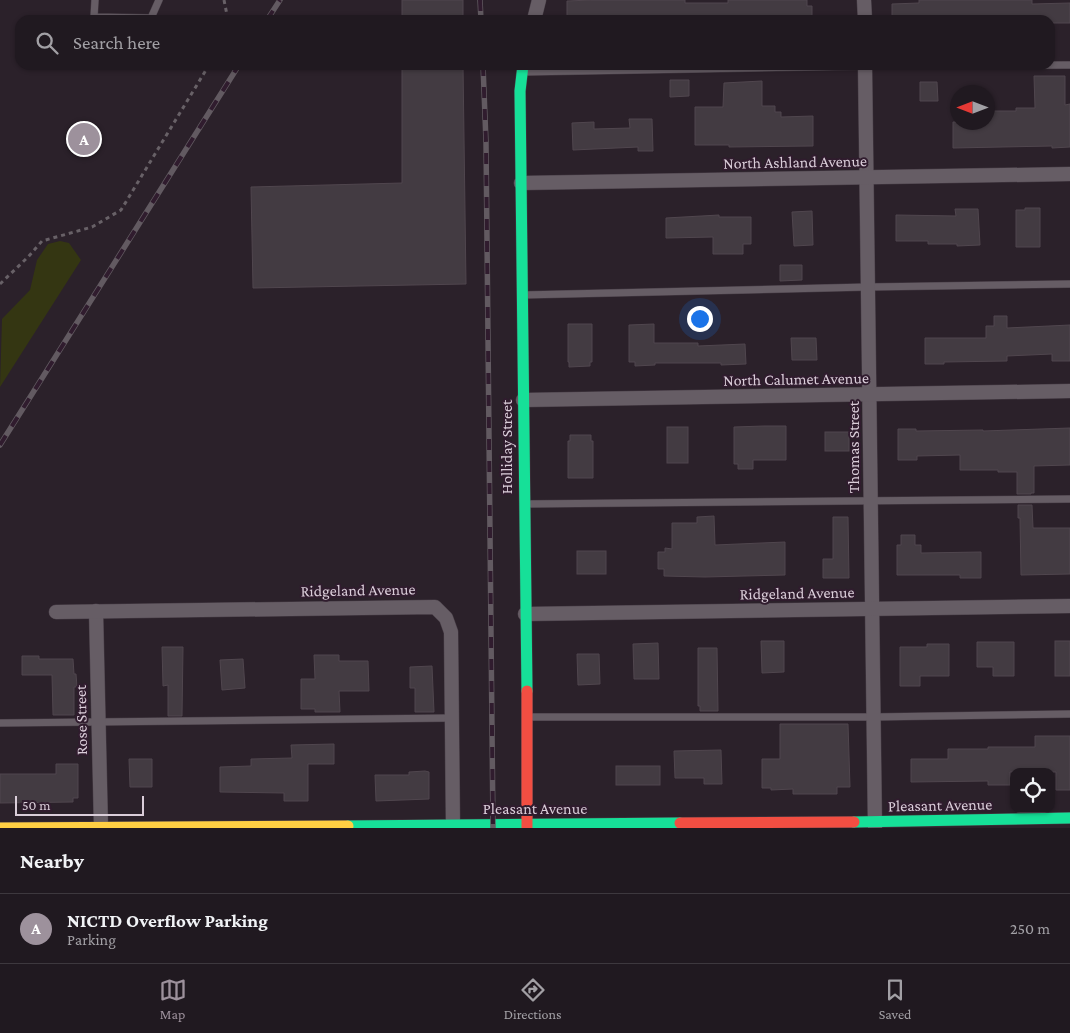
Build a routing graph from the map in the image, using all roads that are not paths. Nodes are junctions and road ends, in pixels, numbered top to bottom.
1 (95, 0) edge
2 (159, 0) edge
3 (539, 0) edge
4 (864, 0) edge
5 (94, 15) edge
6 (152, 15) edge
7 (535, 15) edge
8 (865, 15) edge
9 (1055, 65) edge
10 (1070, 65) edge
11 (523, 70) edge
12 (865, 70) edge
13 (1070, 174) edge
14 (866, 178) junction
15 (521, 183) junction
16 (1070, 284) edge
17 (868, 287) junction
18 (522, 295) junction
19 (1070, 391) edge
20 (870, 396) junction
21 (523, 400) junction
22 (1070, 498) edge
23 (871, 502) junction
24 (524, 504) junction
25 (1070, 606) edge
26 (872, 609) junction
27 (96, 611) junction
28 (56, 612) dead end
29 (525, 614) junction
30 (1070, 714) edge
31 (527, 717) junction
32 (873, 717) junction
33 (452, 718) junction
34 (0, 723) edge
35 (98, 723) junction
36 (1070, 818) edge
37 (875, 825) edge
38 (453, 826) edge
39 (527, 826) edge
40 (0, 828) edge
41 (100, 828) edge

1 - 5 lane
2 - 6 lane
3 - 7 street
4 - 8 street
9 - 10 lane
11 - 15 street, Holliday Street
12 - 14 street, Thomas Street
13 - 14 street, North Ashland Avenue
14 - 15 street, North Ashland Avenue
14 - 17 street, Thomas Street
15 - 18 street, Holliday Street
16 - 17 lane
17 - 18 lane
17 - 20 street, Thomas Street
18 - 21 street, Holliday Street
19 - 20 street, North Calumet Avenue
20 - 21 street, North Calumet Avenue
20 - 23 street, Thomas Street
21 - 24 street, Holliday Street
22 - 23 lane
23 - 24 lane
23 - 26 street, Thomas Street
24 - 29 street, Holliday Street
25 - 26 street, Ridgeland Avenue
26 - 29 street, Ridgeland Avenue
26 - 32 street, Thomas Street
27 - 28 street, Ridgeland Avenue
27 - 33 street, Ridgeland Avenue
27 - 35 street, Rose Street
29 - 31 street, Holliday Street
30 - 32 lane
31 - 32 lane
31 - 39 street, Holliday Street
32 - 37 street, Thomas Street
33 - 35 lane
33 - 38 street, Ridgeland Avenue
34 - 35 lane
35 - 41 street, Rose Street
36 - 37 street, Pleasant Avenue
37 - 39 street, Pleasant Avenue
38 - 39 street, Pleasant Avenue
38 - 41 street, Pleasant Avenue
40 - 41 street, Pleasant Avenue

